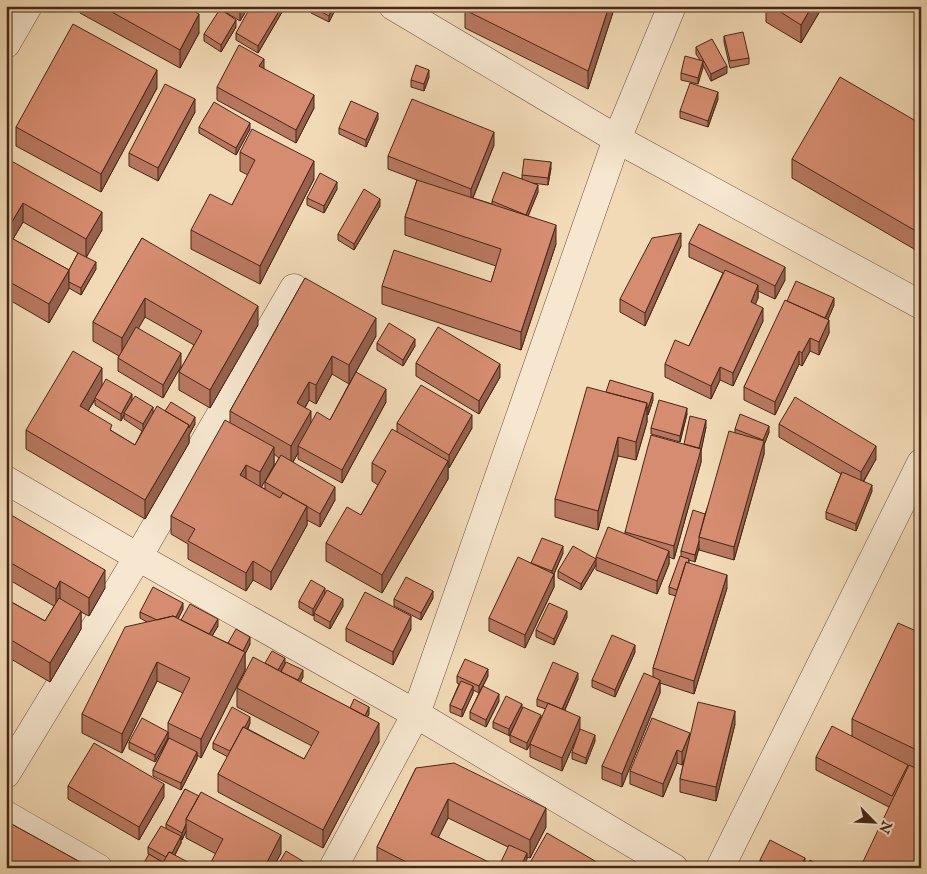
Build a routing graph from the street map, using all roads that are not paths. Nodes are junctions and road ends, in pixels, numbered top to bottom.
1 (28, 6) edge
2 (393, 6) edge
3 (672, 6) edge
4 (6, 44) edge
5 (617, 139) junction
6 (294, 288) dead end
7 (921, 305) edge
8 (921, 463) edge
9 (6, 480) edge
10 (138, 557) junction
11 (416, 714) junction
12 (6, 774) edge
13 (6, 815) edge
14 (98, 868) edge
15 (333, 868) edge
16 (674, 868) edge
17 (720, 868) edge

1 - 4 street
2 - 5 street
3 - 5 street
5 - 7 street
5 - 11 street
6 - 10 street
8 - 17 street
9 - 10 street
10 - 11 street
10 - 12 street
11 - 15 street
11 - 16 street
13 - 14 street

